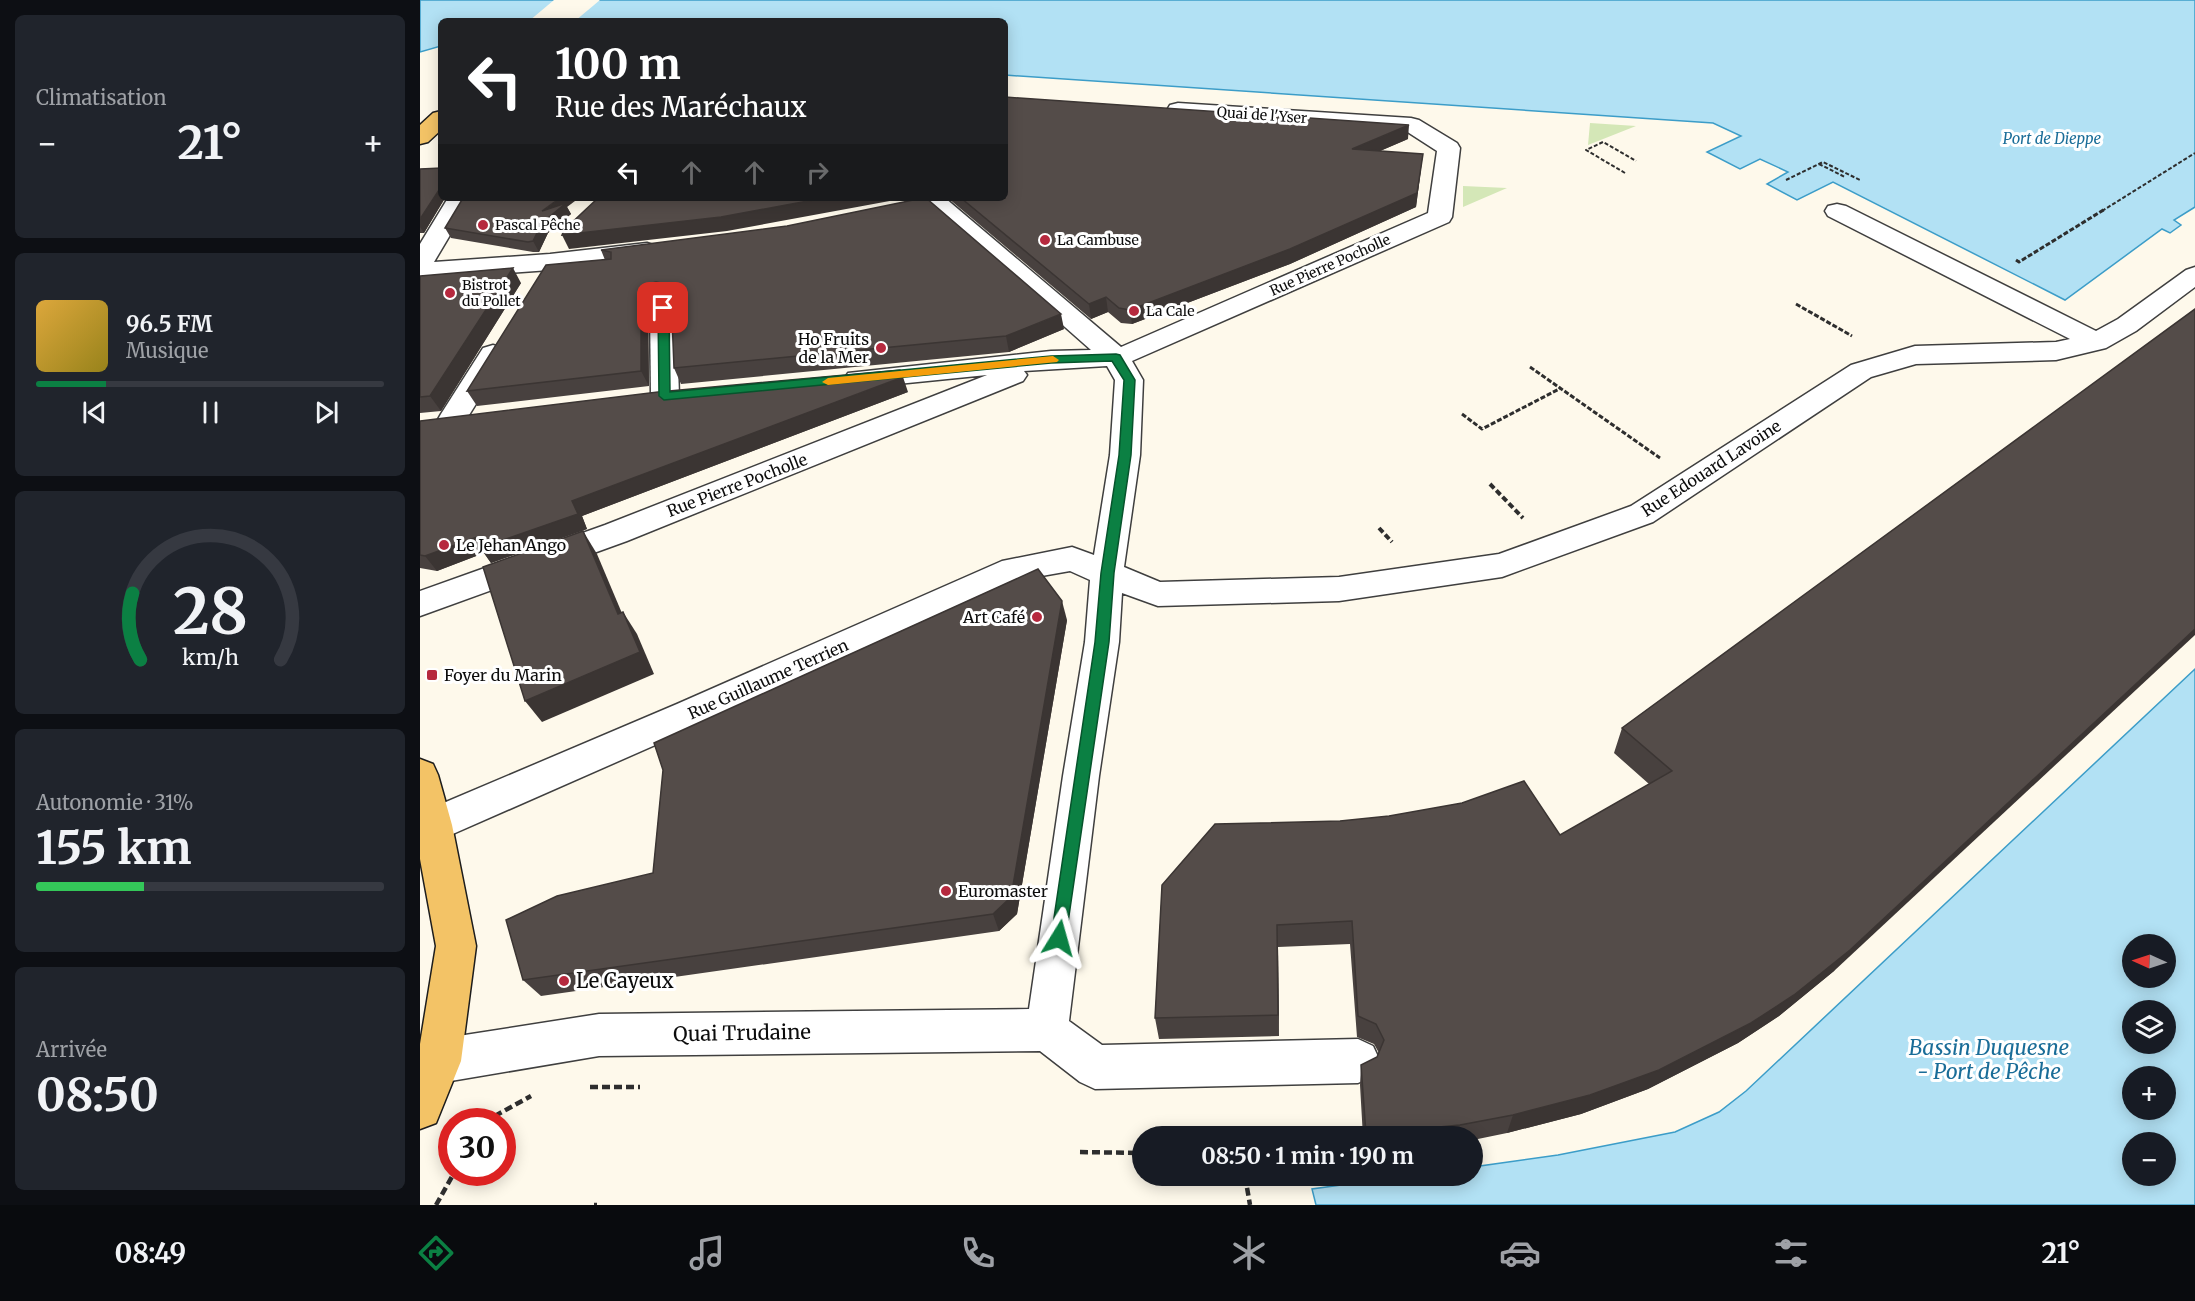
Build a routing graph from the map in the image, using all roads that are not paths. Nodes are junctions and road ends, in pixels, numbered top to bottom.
1 (1156, 109) edge
2 (438, 121) edge
3 (1412, 125) joint
4 (420, 137) edge
5 (458, 201) edge
6 (926, 202) edge
7 (1837, 211) dead end
8 (669, 249) edge
9 (554, 251) junction
10 (420, 264) edge
11 (420, 271) edge
12 (2195, 275) edge
13 (532, 292) edge
14 (663, 308) dead end
15 (507, 332) edge
16 (2096, 342) junction
17 (1116, 357) junction
18 (1051, 360) junction
19 (829, 382) edge
20 (664, 396) edge
21 (486, 417) edge
22 (451, 421) junction
23 (420, 425) edge
24 (1107, 573) junction
25 (420, 604) edge
26 (420, 775) edge
27 (433, 825) junction
28 (1047, 1030) junction
29 (439, 1061) junction
30 (1358, 1062) dead end
31 (420, 1107) edge

1 - 3 street, Quai de l'Yser
2 - 4 main road
3 - 17 street, Rue Pierre Pocholle
5 - 10 street
6 - 17 street
7 - 16 street
8 - 9 street
9 - 11 street
9 - 13 street
12 - 16 street, Rue Edouard Lavoine
14 - 20 street
15 - 22 street
16 - 24 street, Rue Edouard Lavoine
17 - 18 street
17 - 24 street
18 - 19 street
18 - 25 street, Rue Pierre Pocholle
21 - 22 street
22 - 23 street
24 - 27 street, Rue Guillaume Terrien
24 - 28 street
26 - 27 main road
27 - 29 main road
28 - 29 street, Quai Trudaine
28 - 30 street
29 - 31 main road

